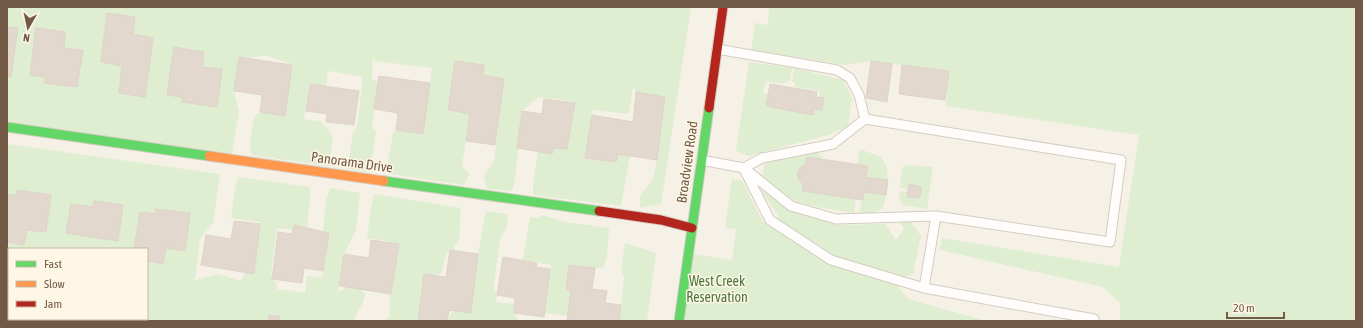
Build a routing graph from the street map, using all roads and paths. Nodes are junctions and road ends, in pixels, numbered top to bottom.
1 (723, 7) edge
2 (717, 49) junction
3 (865, 119) junction
4 (7, 128) edge
5 (701, 160) junction
6 (744, 168) junction
7 (936, 216) junction
8 (692, 228) junction
9 (924, 288) junction
10 (1094, 318) dead end
11 (679, 321) edge

1 - 2 street, Broadview Road
2 - 3 lane
2 - 5 street, Broadview Road
3 - 6 lane
3 - 7 lane
4 - 8 street, Panorama Drive
5 - 6 lane
5 - 8 street, Broadview Road
6 - 7 lane
6 - 9 lane
7 - 9 lane
8 - 11 street, Broadview Road
9 - 10 lane

